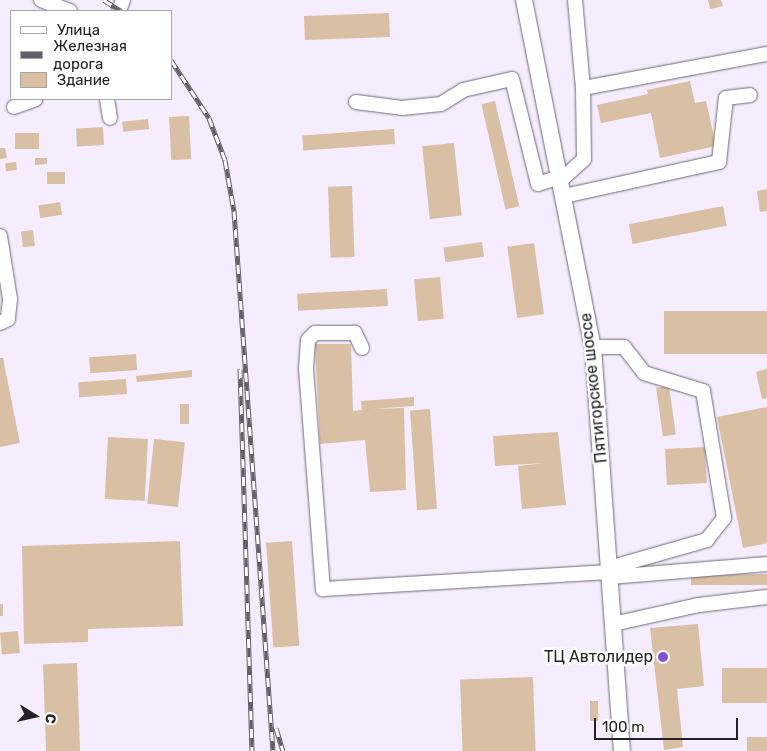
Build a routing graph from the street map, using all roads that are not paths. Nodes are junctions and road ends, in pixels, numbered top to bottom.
1 (41, 0) edge
2 (524, 0) edge
3 (575, 0) edge
4 (67, 10) edge
5 (767, 54) edge
6 (583, 88) junction
7 (750, 95) dead end
8 (33, 100) edge
9 (107, 100) edge
10 (356, 102) dead end
11 (14, 107) dead end
12 (110, 118) dead end
13 (560, 178) junction
14 (564, 196) junction
15 (0, 236) edge
16 (0, 322) edge
17 (593, 347) junction
18 (362, 348) dead end
19 (767, 564) edge
20 (609, 573) junction
21 (767, 597) edge
22 (613, 624) junction
23 (622, 751) edge

1 - 4 lane
2 - 13 main road, Пятигорское шоссе
3 - 6 lane
5 - 6 lane
6 - 13 lane
7 - 14 lane
8 - 11 lane
9 - 12 lane
10 - 13 lane
13 - 14 main road, Пятигорское шоссе
14 - 17 main road, Пятигорское шоссе
15 - 16 lane
17 - 20 main road, Пятигорское шоссе
17 - 20 lane
18 - 20 lane
19 - 20 lane
20 - 22 main road, Пятигорское шоссе
21 - 22 lane
22 - 23 main road, Пятигорское шоссе

